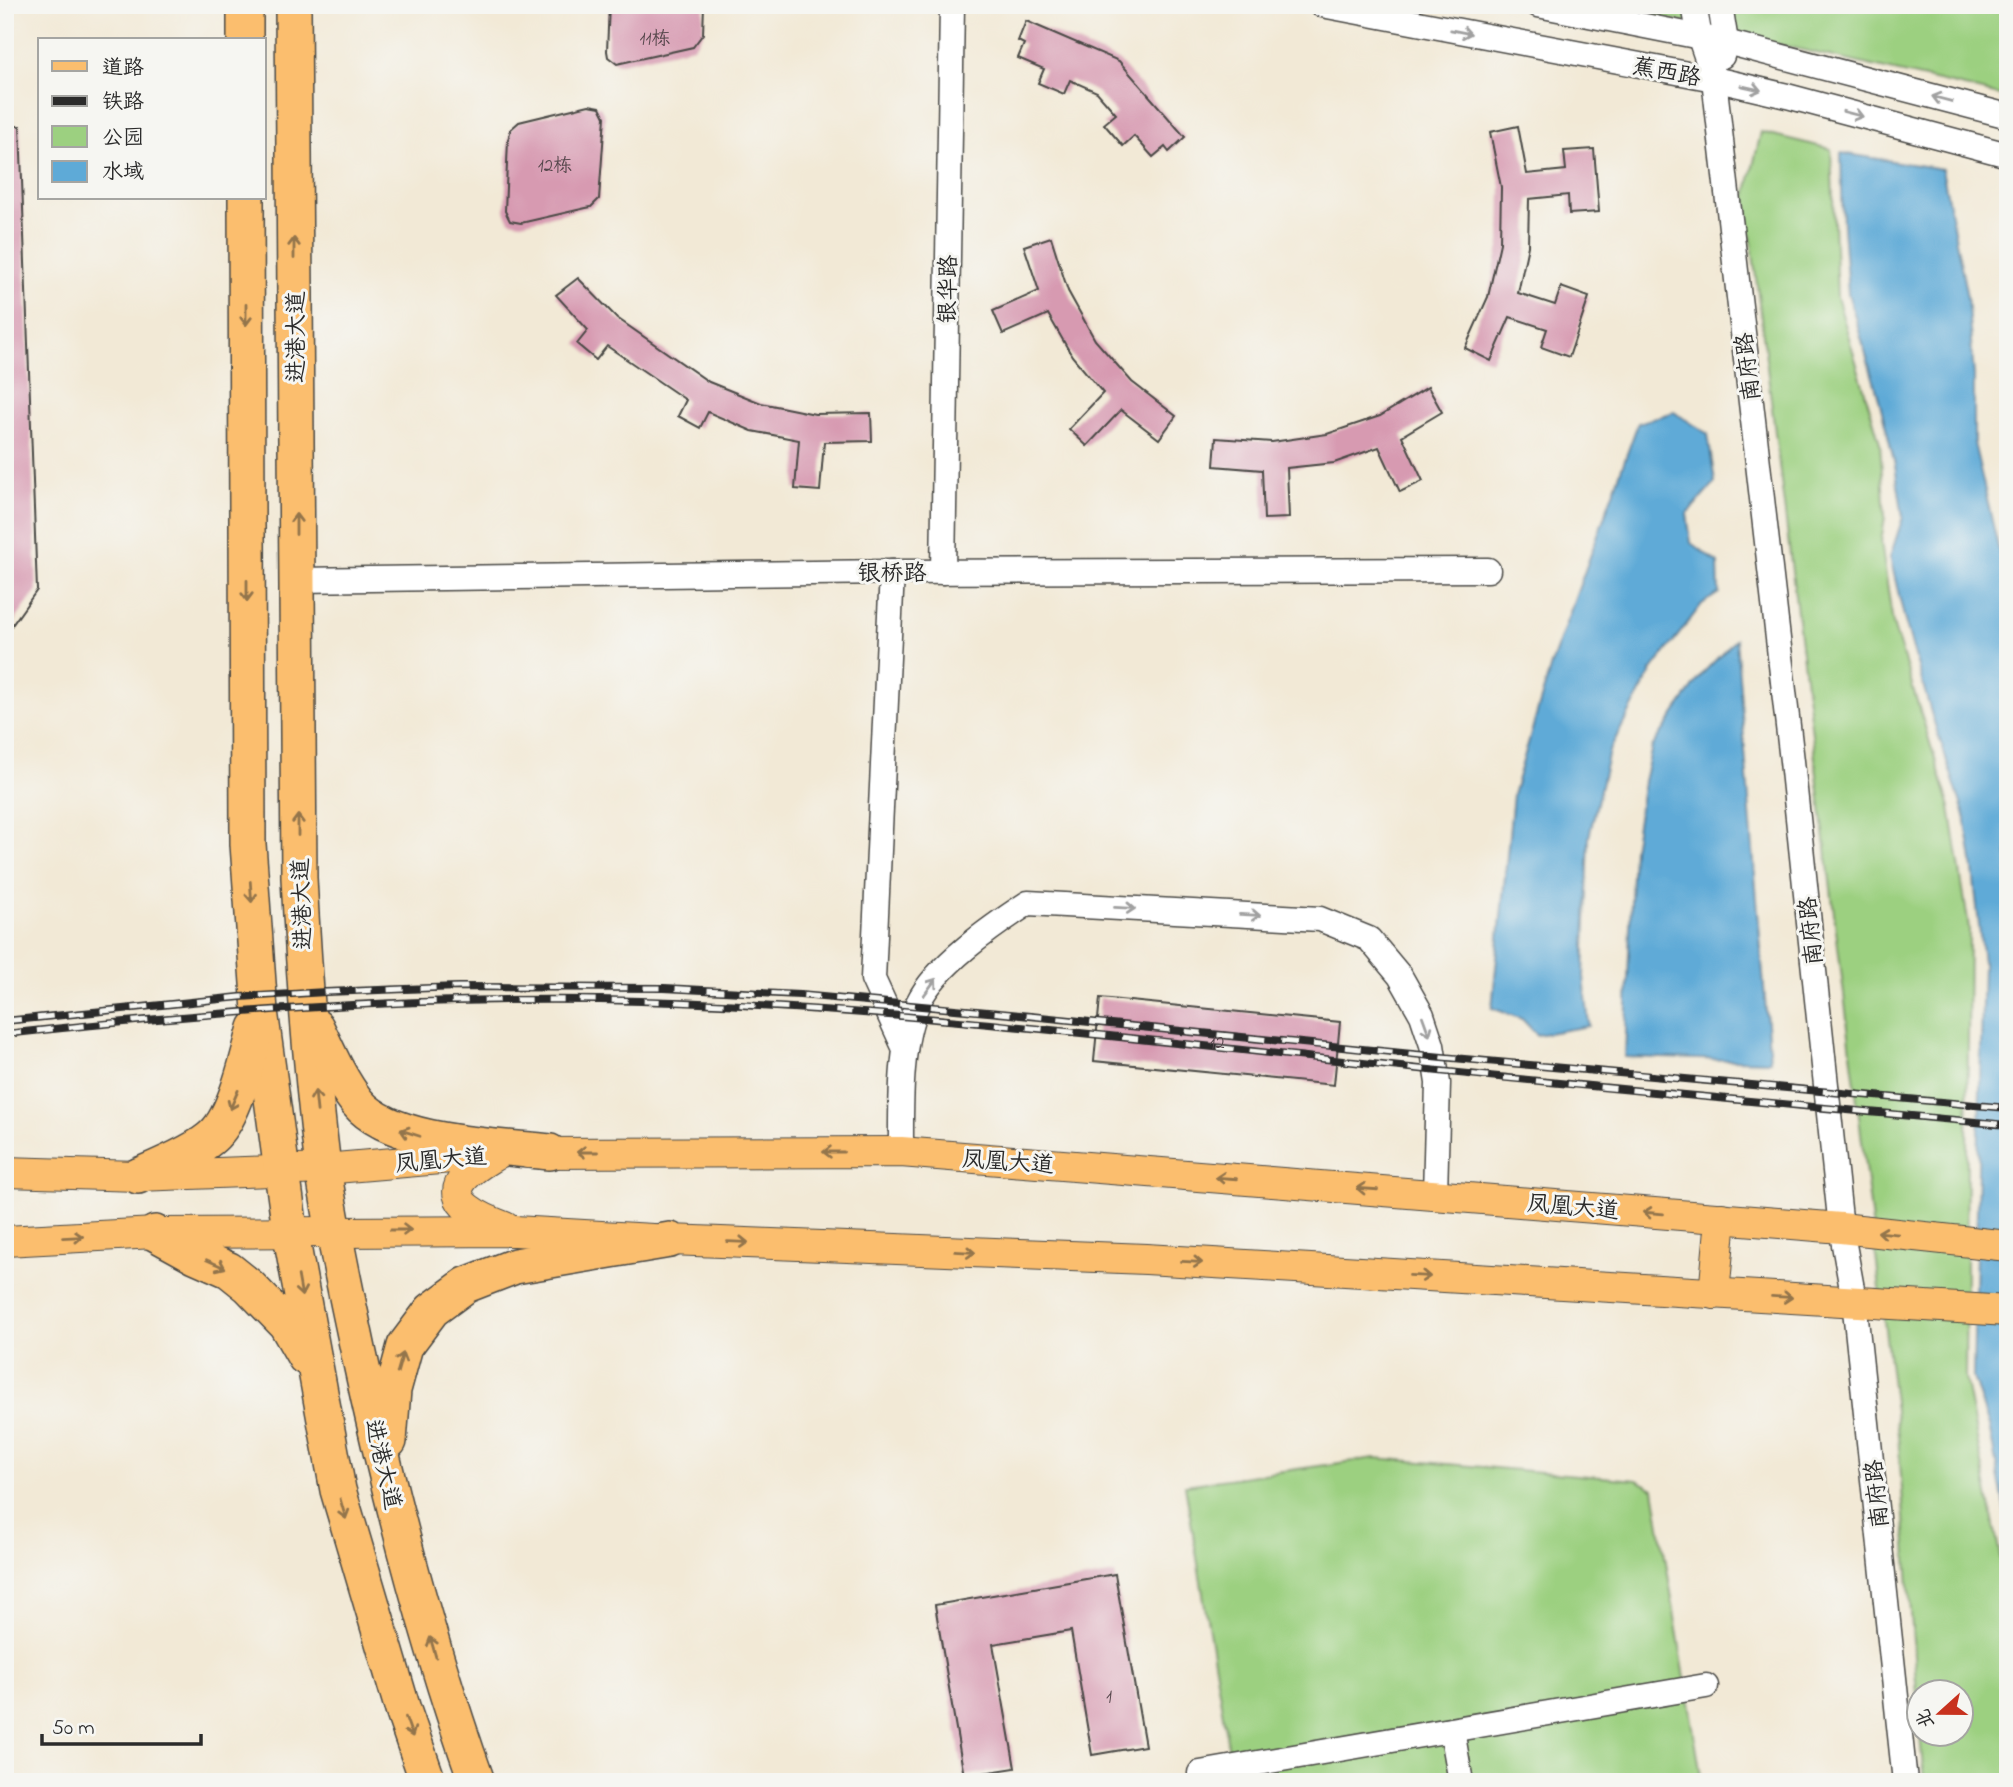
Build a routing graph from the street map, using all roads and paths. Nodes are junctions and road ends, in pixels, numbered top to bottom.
1 (245, 5) edge
2 (293, 5) edge
3 (951, 5) edge
4 (1322, 5) edge
5 (1538, 5) edge
6 (1694, 5) edge
7 (1720, 5) edge
8 (245, 38) edge
9 (1700, 38) junction
10 (1726, 42) junction
11 (1714, 79) junction
12 (2008, 116) edge
13 (2008, 155) edge
14 (246, 200) edge
15 (1488, 570) dead end
16 (892, 572) junction
17 (943, 572) junction
18 (297, 580) junction
19 (305, 1005) junction
20 (260, 1011) junction
21 (905, 1049) junction
22 (550, 1152) junction
23 (901, 1152) junction
24 (498, 1154) junction
25 (324, 1169) junction
26 (5, 1171) edge
27 (281, 1171) junction
28 (138, 1176) junction
29 (1435, 1194) junction
30 (1721, 1218) junction
31 (1841, 1228) junction
32 (290, 1230) junction
33 (333, 1230) junction
34 (516, 1231) junction
35 (155, 1233) junction
36 (670, 1240) junction
37 (5, 1241) edge
38 (2008, 1247) edge
39 (1714, 1294) junction
40 (1854, 1300) junction
41 (2008, 1311) edge
42 (316, 1375) junction
43 (371, 1410) junction
44 (324, 1421) junction
45 (386, 1479) junction
46 (1706, 1686) dead end
47 (1452, 1730) junction
48 (1200, 1773) dead end
49 (428, 1782) edge
50 (477, 1782) edge
51 (1461, 1782) edge
52 (1905, 1782) edge

1 - 8 highway
18 -> 2 highway, 进港大道
3 - 17 street, 银华路
4 -> 11 street, 蕉西路
5 - 9 street, 蕉西路
6 - 9 street, 南府路
7 - 10 street, 南府路
9 - 10 street, 蕉西路
9 - 11 street, 南府路
10 - 11 street, 南府路
12 -> 10 street, 蕉西路
11 -> 13 street, 蕉西路
11 - 31 street, 南府路
14 -> 20 highway, 进港大道
15 - 17 street, 银桥路
16 - 17 street, 银桥路
16 - 18 street, 银桥路
16 - 21 street
19 -> 18 highway, 进港大道
22 -> 19 highway
25 -> 19 highway, 进港大道
20 - 27 highway, 进港大道
20 -> 28 highway
21 - 23 street
21 -> 29 street
23 -> 22 main road, 凤凰大道
22 - 24 main road, 凤凰大道
29 -> 23 main road, 凤凰大道
24 - 25 main road, 凤凰大道
24 - 34 main road
25 - 27 main road, 凤凰大道
25 - 33 highway, 进港大道
26 - 28 main road, 凤凰大道
27 - 28 main road, 凤凰大道
27 - 32 highway, 进港大道
30 -> 29 main road, 凤凰大道
30 - 31 main road, 凤凰大道
30 - 39 main road
38 -> 31 main road, 凤凰大道
31 - 40 street, 南府路
32 - 33 main road
32 - 35 main road
32 -> 42 highway, 进港大道
33 -> 34 main road
33 - 43 highway, 进港大道
34 - 36 main road
37 -> 35 main road
35 -> 42 highway
36 -> 39 main road
45 -> 36 highway
39 -> 40 main road
40 - 41 main road
40 - 52 street, 南府路
42 - 44 highway, 进港大道
43 - 44 highway
43 - 45 highway, 进港大道
44 -> 49 highway, 进港大道
50 -> 45 highway, 进港大道
46 - 47 street
47 - 48 street
47 - 51 street

